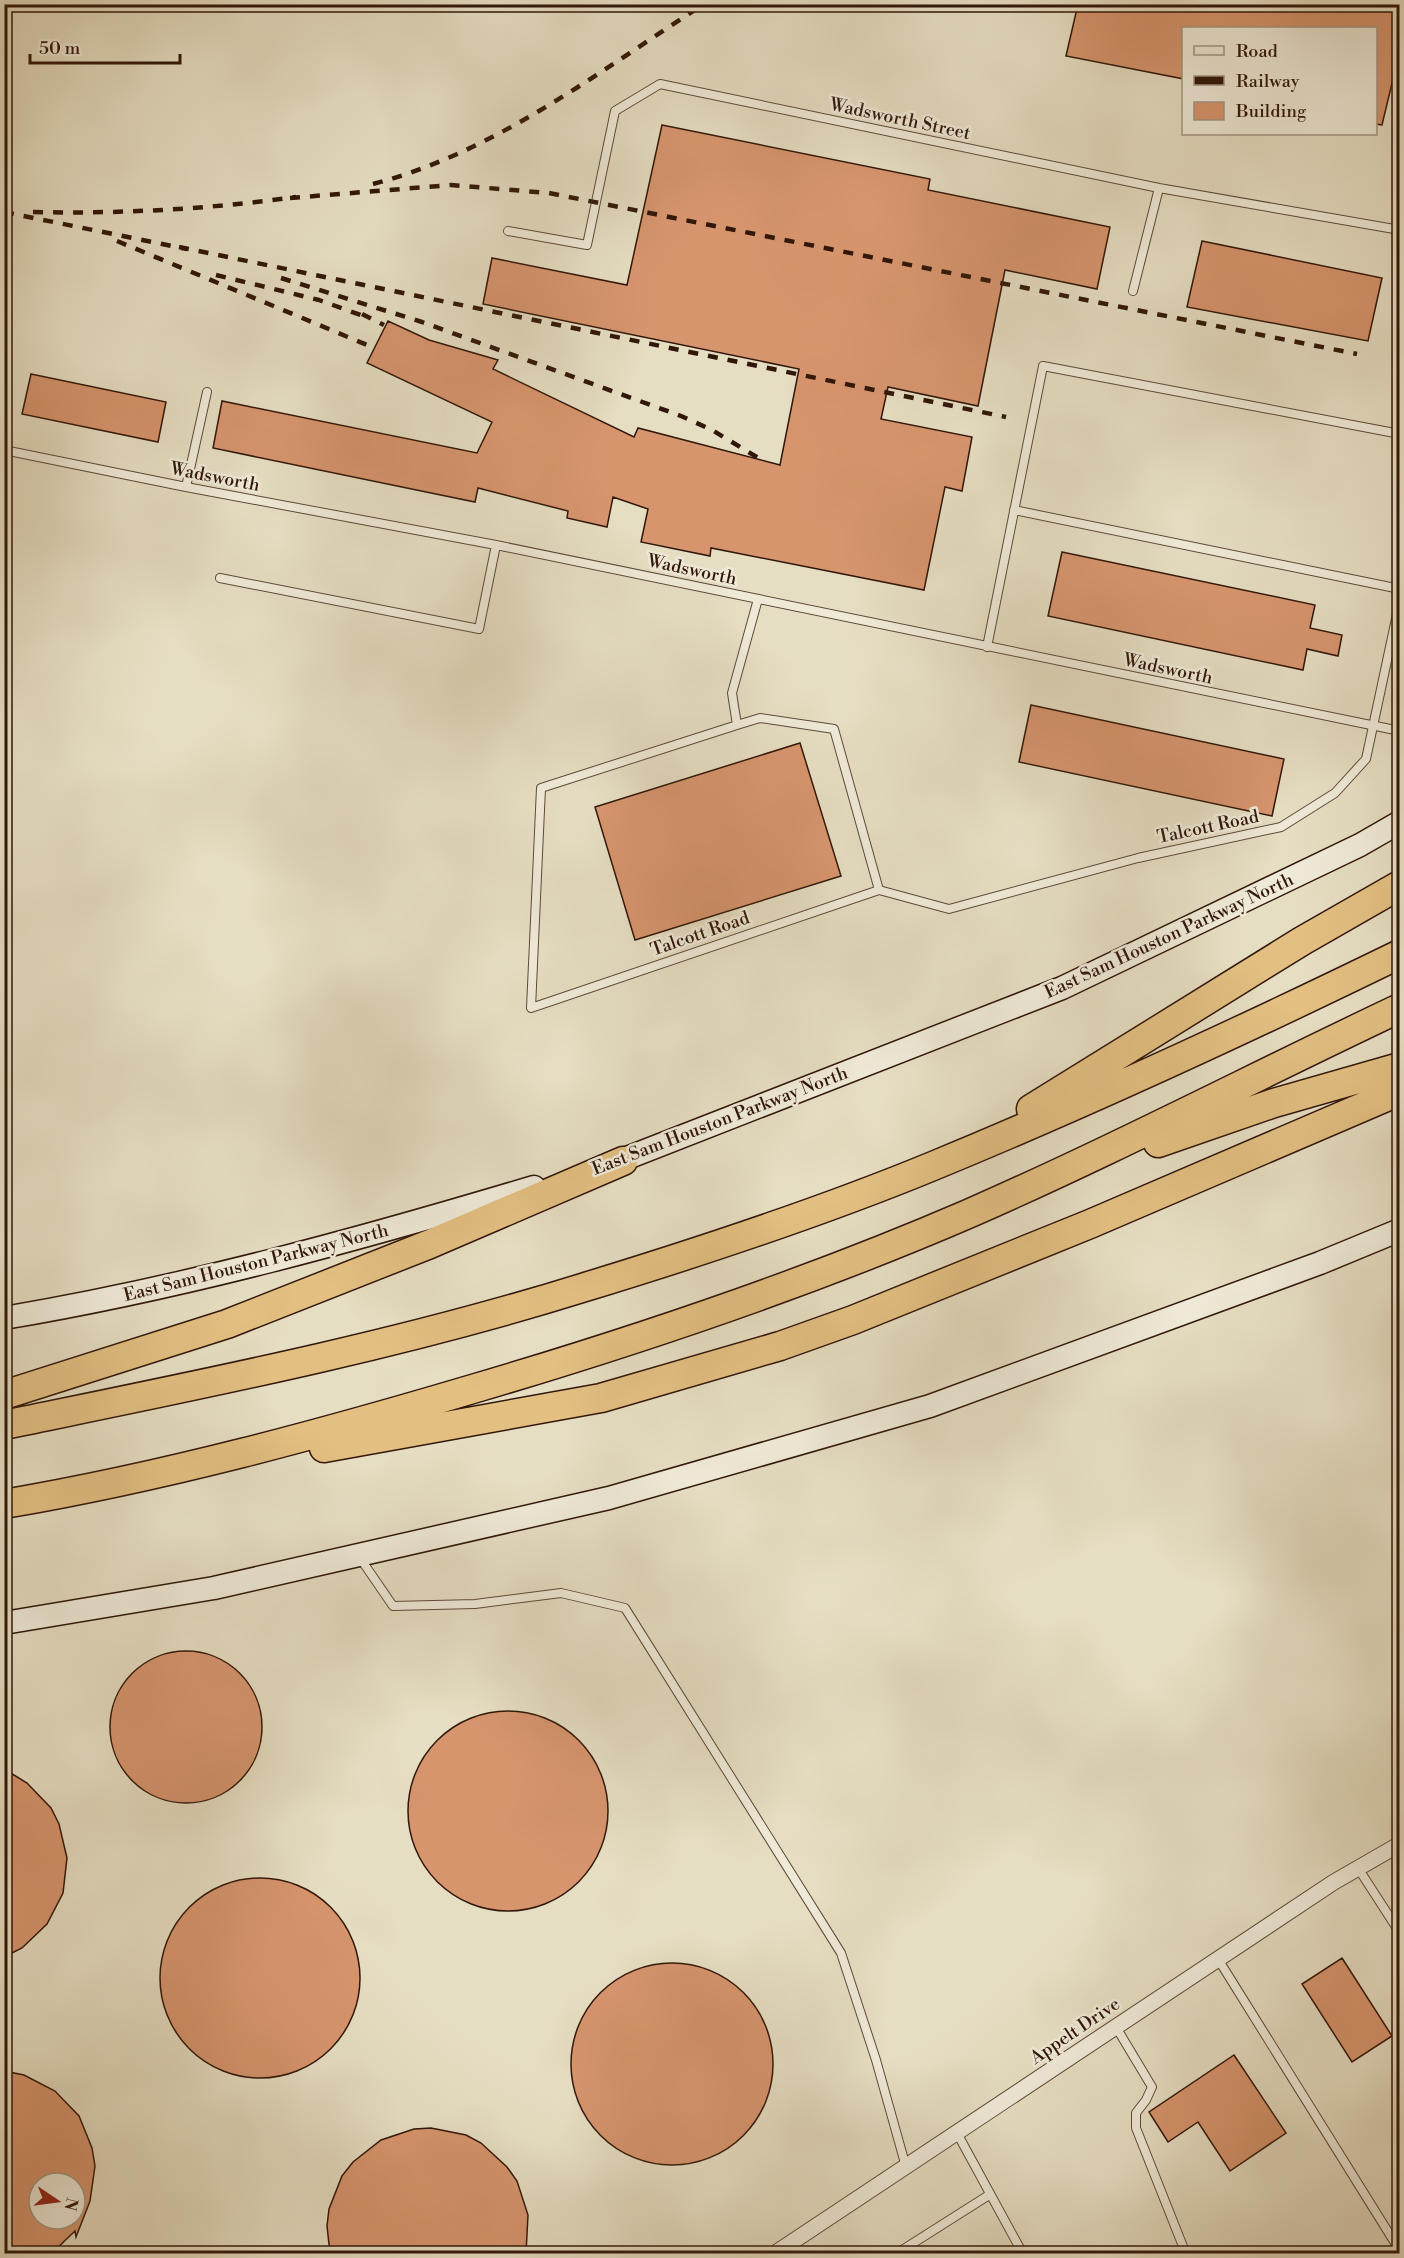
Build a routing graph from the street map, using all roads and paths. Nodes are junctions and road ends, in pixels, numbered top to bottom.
1 (1159, 188) junction
2 (1400, 230) edge
3 (508, 231) dead end
4 (1133, 291) dead end
5 (207, 392) dead end
6 (1400, 434) edge
7 (4, 450) edge
8 (186, 487) junction
9 (1014, 510) junction
10 (496, 545) junction
11 (220, 578) dead end
12 (1400, 589) edge
13 (758, 599) junction
14 (1400, 600) edge
15 (987, 647) junction
16 (737, 725) junction
17 (1373, 726) junction
18 (1400, 731) edge
19 (1400, 822) edge
20 (1400, 885) edge
21 (879, 890) junction
22 (1400, 954) edge
23 (1387, 1014) edge
24 (1400, 1067) edge
25 (1400, 1091) edge
26 (1400, 1101) edge
27 (1295, 1137) junction
28 (623, 1161) junction
29 (931, 1167) junction
30 (967, 1214) junction
31 (1400, 1230) edge
32 (4, 1318) edge
33 (4, 1395) edge
34 (4, 1425) edge
35 (18, 1502) edge
36 (357, 1555) junction
37 (4, 1623) edge
38 (1400, 1844) edge
39 (1358, 1868) junction
40 (1400, 1933) edge
41 (1218, 1959) junction
42 (1116, 2027) junction
43 (957, 2133) junction
44 (906, 2167) junction
45 (988, 2195) junction
46 (1400, 2251) edge
47 (774, 2253) edge
48 (896, 2253) edge
49 (1023, 2253) edge
50 (1186, 2253) edge

1 - 2 lane, Wadsworth Street
1 - 3 lane, Wadsworth Street
1 - 4 lane
5 - 8 lane
6 - 9 lane
7 - 8 lane, Wadsworth
8 - 10 lane, Wadsworth
9 - 12 lane
9 - 15 lane
10 - 11 lane
10 - 13 lane, Wadsworth
13 - 15 lane, Wadsworth
13 - 16 lane
14 - 17 lane, Talcott Road
15 - 17 lane, Wadsworth
16 - 21 lane
16 - 21 lane, Talcott Road
17 - 18 lane, Wadsworth
17 - 21 lane, Talcott Road
19 - 28 main road, East Sam Houston Parkway North
20 - 29 highway
22 - 29 highway
23 - 30 highway
24 - 30 highway
25 - 27 highway
26 - 27 highway
27 - 35 highway
28 - 32 main road, East Sam Houston Parkway North
28 - 33 highway
29 - 34 highway
30 - 35 highway
31 - 36 main road
36 - 37 main road
36 - 44 lane
38 - 39 street, Appelt Drive
39 - 40 lane
39 - 41 street, Appelt Drive
41 - 42 street, Appelt Drive
41 - 46 lane
42 - 43 street, Appelt Drive
42 - 50 lane
43 - 44 street, Appelt Drive
43 - 45 lane
44 - 47 street, Appelt Drive
45 - 48 lane
45 - 49 lane

